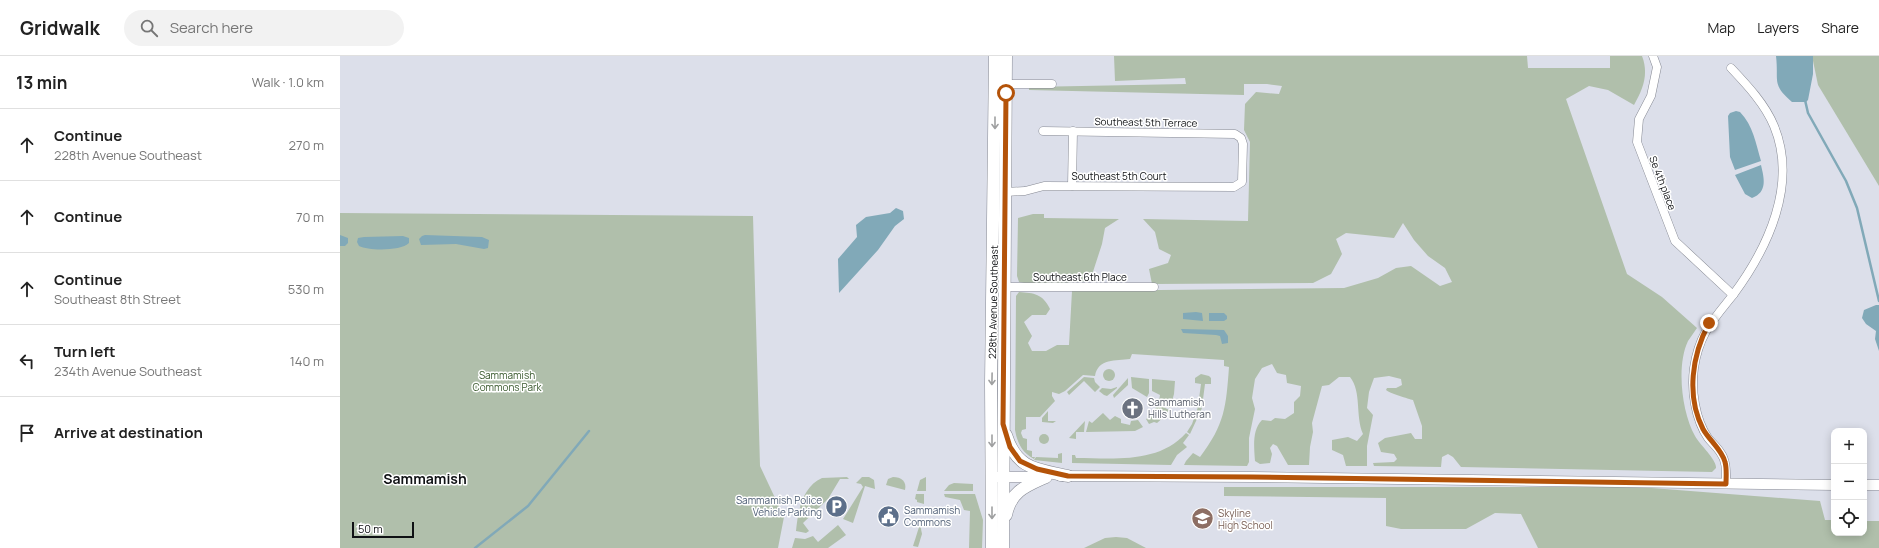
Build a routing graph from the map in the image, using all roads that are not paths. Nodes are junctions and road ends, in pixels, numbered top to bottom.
1 (995, 56) edge
2 (1006, 56) edge
3 (1653, 56) edge
4 (1731, 68) dead end
5 (1006, 84) junction
6 (1052, 84) dead end
7 (1043, 131) dead end
8 (1072, 131) junction
9 (1072, 186) junction
10 (1234, 187) joint
11 (1006, 192) junction
12 (1005, 287) junction
13 (1154, 287) dead end
14 (1733, 295) junction
15 (1003, 424) junction
16 (1068, 476) junction
17 (997, 477) junction
18 (1046, 477) junction
19 (1726, 484) junction
20 (1831, 485) edge
21 (1867, 485) edge
22 (1879, 486) edge
23 (1003, 534) junction
24 (992, 548) edge
25 (1003, 548) edge

1 -> 17 main road, 228th Avenue Southeast
2 - 5 main road, 228th Avenue Southeast
3 - 14 street, Se 4th place
4 - 14 street
5 - 6 street
5 - 11 main road, 228th Avenue Southeast
7 - 8 street, Southeast 5th Terrace
8 - 9 street
8 - 10 street, Southeast 5th Terrace
9 - 10 street, Southeast 5th Court
9 - 11 street, Southeast 5th Court
11 - 12 main road, 228th Avenue Southeast
12 - 13 street, Southeast 6th Place
12 - 15 main road, 228th Avenue Southeast
14 - 19 street
15 - 16 main road
15 - 17 main road, 228th Avenue Southeast
16 - 18 street
16 - 19 street
17 - 18 street
17 - 23 main road, 228th Avenue Southeast
17 -> 24 main road, 228th Avenue Southeast
18 - 23 main road
19 - 20 street
21 - 22 street
23 - 25 main road, 228th Avenue Southeast

